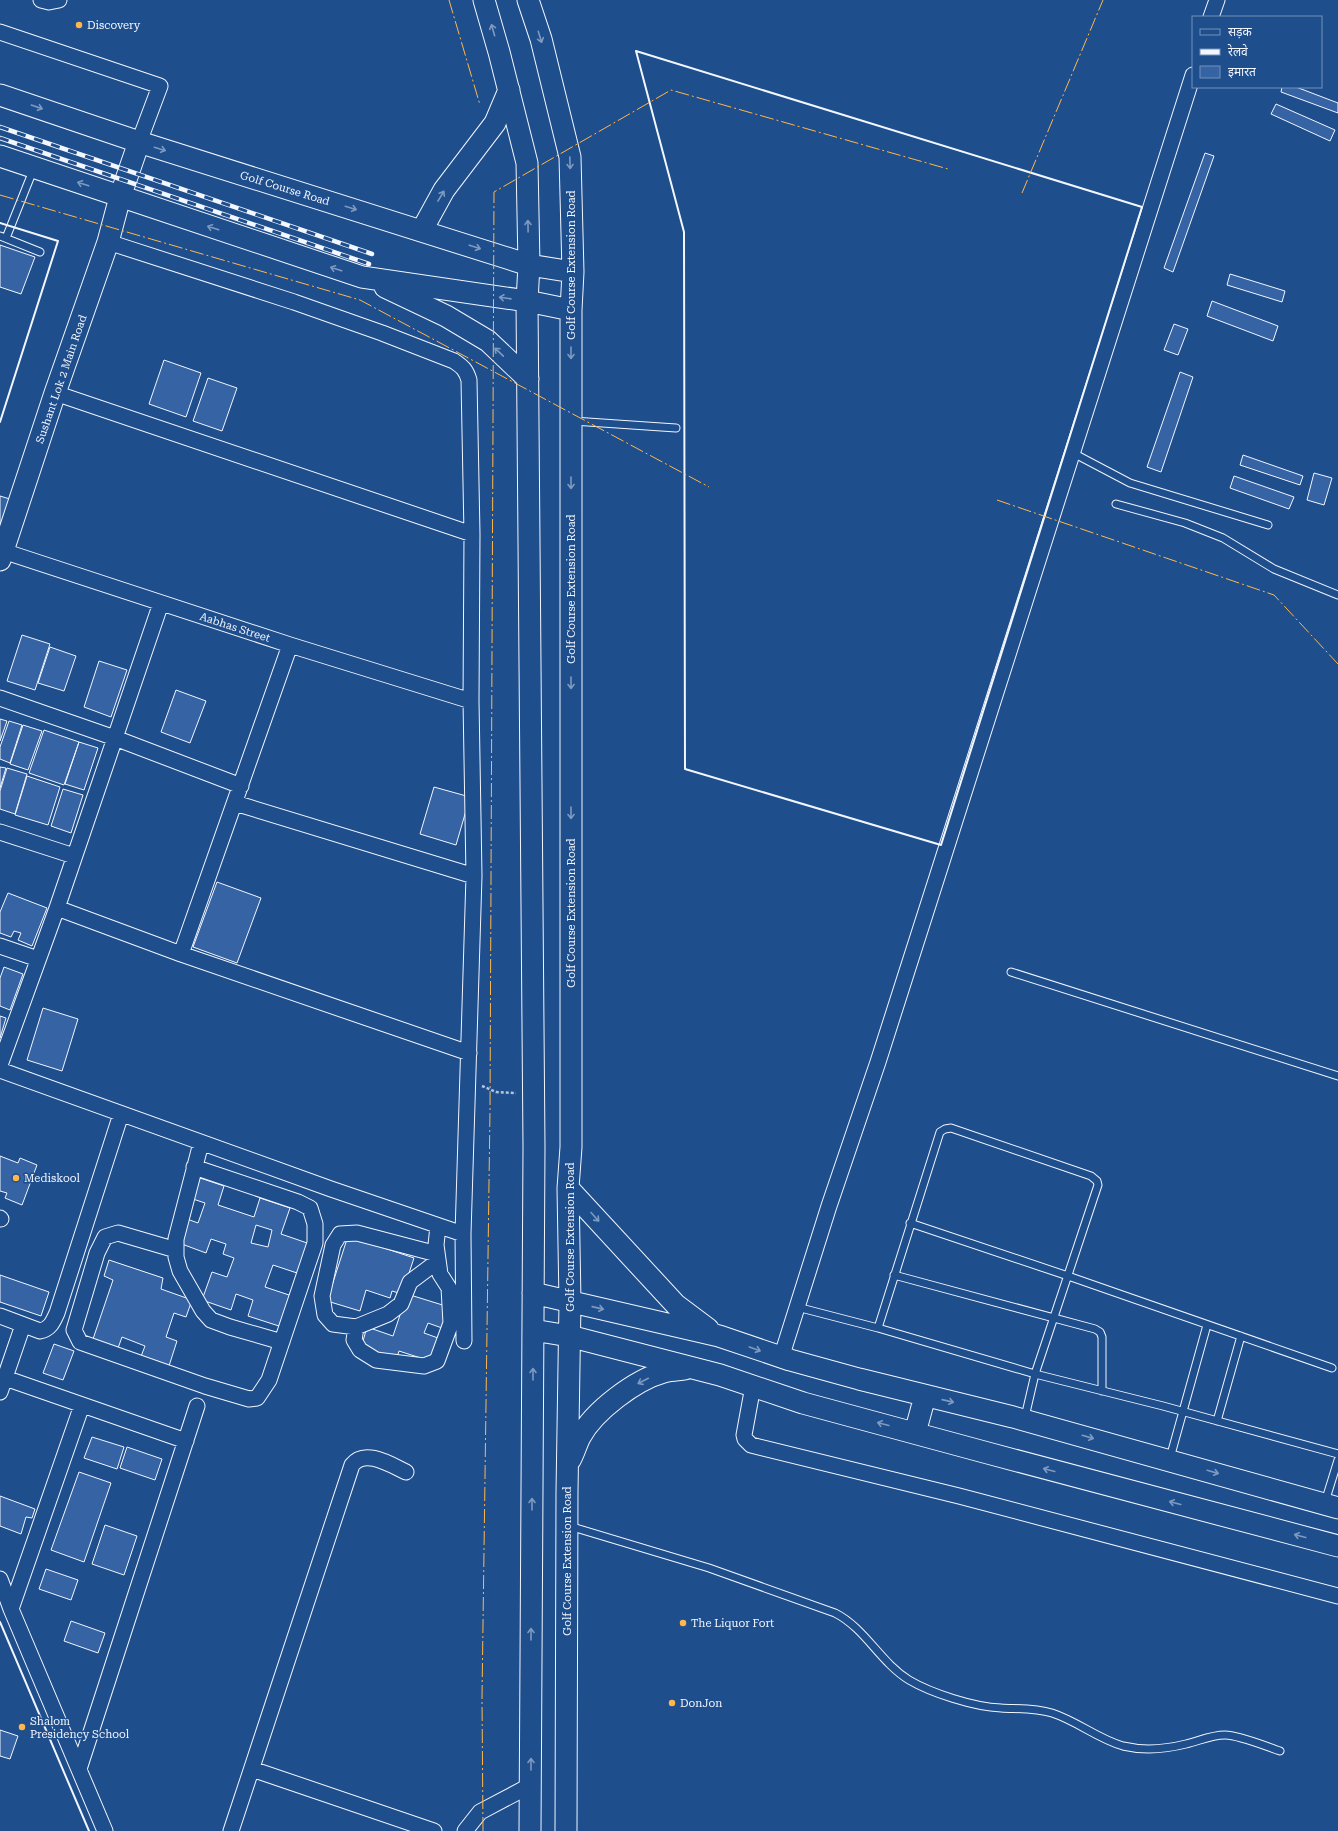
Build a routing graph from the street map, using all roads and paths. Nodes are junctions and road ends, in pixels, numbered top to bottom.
1 (41, 0) edge
2 (59, 0) edge
3 (484, 0) edge
4 (528, 0) edge
5 (1217, 0) edge
6 (1211, 16) edge
7 (0, 32) edge
8 (1192, 78) edge
9 (509, 90) junction
10 (0, 95) edge
11 (139, 142) junction
12 (0, 156) edge
13 (34, 168) junction
14 (120, 197) junction
15 (422, 230) junction
16 (3, 237) edge
17 (108, 242) junction
18 (40, 252) dead end
19 (529, 265) junction
20 (573, 272) junction
21 (362, 277) junction
22 (527, 301) junction
23 (571, 310) junction
24 (528, 378) junction
25 (55, 392) junction
26 (571, 421) junction
27 (676, 428) dead end
28 (1073, 453) junction
29 (1116, 504) dead end
30 (1268, 525) dead end
31 (472, 534) junction
32 (1, 554) edge
33 (1338, 595) edge
34 (161, 602) junction
35 (290, 645) junction
36 (0, 698) edge
37 (471, 701) junction
38 (115, 738) junction
39 (241, 786) junction
40 (235, 802) junction
41 (0, 832) edge
42 (74, 856) junction
43 (474, 876) junction
44 (57, 908) junction
45 (0, 946) edge
46 (181, 954) junction
47 (38, 959) junction
48 (1011, 972) dead end
49 (469, 1053) junction
50 (0, 1065) edge
51 (0, 1070) edge
52 (1338, 1076) edge
53 (468, 1080) junction
54 (533, 1094) junction
55 (121, 1114) junction
56 (201, 1143) junction
57 (194, 1167) junction
58 (568, 1188) junction
59 (910, 1223) junction
60 (438, 1226) junction
61 (463, 1234) junction
62 (176, 1250) junction
63 (438, 1258) junction
64 (894, 1275) junction
65 (1068, 1276) junction
66 (533, 1293) junction
67 (570, 1302) junction
68 (797, 1307) junction
69 (0, 1316) edge
70 (1054, 1318) junction
71 (24, 1325) junction
72 (1208, 1325) junction
73 (356, 1327) junction
74 (878, 1328) junction
75 (533, 1330) junction
76 (569, 1336) junction
77 (718, 1336) junction
78 (1241, 1336) junction
79 (464, 1341) dead end
80 (282, 1342) junction
81 (781, 1358) junction
82 (1332, 1368) dead end
83 (694, 1369) junction
84 (1035, 1374) junction
85 (2, 1385) edge
86 (753, 1386) junction
87 (1102, 1391) junction
88 (925, 1396) junction
89 (82, 1405) junction
90 (197, 1406) dead end
91 (1183, 1411) junction
92 (1024, 1420) junction
93 (1217, 1422) junction
94 (915, 1433) junction
95 (186, 1441) junction
96 (1338, 1454) edge
97 (1170, 1460) junction
98 (1338, 1460) edge
99 (568, 1467) junction
100 (406, 1472) dead end
101 (1331, 1506) edge
102 (567, 1525) junction
103 (1338, 1546) edge
104 (0, 1579) edge
105 (1338, 1596) edge
106 (11, 1609) junction
107 (1280, 1751) dead end
108 (79, 1769) junction
109 (252, 1769) junction
110 (530, 1785) junction
111 (105, 1831) edge
112 (232, 1831) edge
113 (434, 1831) edge
114 (465, 1831) edge
115 (530, 1831) edge
116 (566, 1831) edge

1 - 2 street
9 -> 3 main road
4 -> 20 main road, Golf Course Extension Road
5 - 6 street
7 - 11 street
8 - 28 street
15 -> 9 main road
19 -> 9 main road
10 -> 11 main road, Golf Course Road
11 - 14 main road, Sushant Lok 2 Main Road
11 -> 15 main road, Golf Course Road
12 - 13 main road
14 -> 13 main road
13 - 16 lane
14 - 17 main road, Sushant Lok 2 Main Road
21 -> 14 main road
15 -> 19 main road, Golf Course Road
16 - 18 lane
17 - 25 main road, Sushant Lok 2 Main Road
17 - 31 street
19 - 20 main road, Golf Course Road
19 - 22 main road
20 - 23 main road, Golf Course Extension Road
22 -> 21 main road
24 -> 21 main road
22 - 23 main road
22 - 24 main road
23 -> 26 main road, Golf Course Extension Road
24 - 54 main road
25 - 31 street
25 - 32 main road, Sushant Lok 2 Main Road
26 - 27 lane
26 -> 58 main road, Golf Course Extension Road
28 - 30 lane
28 - 68 street
29 - 33 lane
31 - 37 street
32 - 34 street, Aabhas Street
34 - 35 street, Aabhas Street
34 - 38 street
35 - 37 street, Aabhas Street
35 - 39 street
36 - 38 street
37 - 43 street
38 - 39 street
38 - 42 street
39 - 40 street
40 - 43 street
40 - 46 street
41 - 42 street
42 - 44 street
43 - 49 street
44 - 46 street
44 - 47 street
45 - 47 street
46 - 49 street
47 - 50 street
48 - 52 lane
49 - 53 street
51 - 55 street
53 - 54 path
53 - 61 street
54 - 66 main road
55 - 56 street
55 - 71 street
56 - 57 street
56 - 60 street
57 - 62 street
57 - 80 street
58 - 67 main road, Golf Course Extension Road
58 -> 77 main road
59 - 64 lane
59 - 65 lane
59 - 65 lane
60 - 61 street
60 - 63 street
61 - 79 street
62 - 80 street
62 - 80 street
63 - 73 street
63 - 73 street
63 - 73 street
64 - 70 lane
64 - 74 lane
65 - 70 lane
65 - 72 lane
66 - 67 main road
66 - 75 main road
67 - 76 main road, Golf Course Extension Road
67 -> 77 main road
68 - 74 lane
68 - 81 street
69 - 71 street
70 - 84 lane
70 - 87 lane
71 - 85 street
72 - 78 lane
72 - 91 lane
74 - 84 lane
75 - 76 main road
110 -> 75 main road
76 - 83 main road
76 - 99 main road, Golf Course Extension Road
77 -> 81 main road
78 - 82 lane
78 - 93 lane
81 - 88 main road
83 - 86 main road
83 -> 99 main road
84 - 87 lane
84 - 92 lane
85 - 89 street
94 -> 86 main road
86 - 105 street
87 - 91 lane
88 -> 92 main road
88 - 94 main road
89 - 95 street
89 - 106 street
90 - 95 street
91 - 93 lane
91 - 97 lane
92 -> 97 main road
93 - 96 lane
103 -> 94 main road
95 - 108 street
97 -> 101 main road
98 - 101 lane
99 - 102 main road, Golf Course Extension Road
100 - 109 street
102 - 107 lane
102 - 116 main road, Golf Course Extension Road
104 - 106 street
106 - 108 street
108 - 111 street
109 - 112 street
109 - 113 street
110 - 114 street
110 - 115 main road

